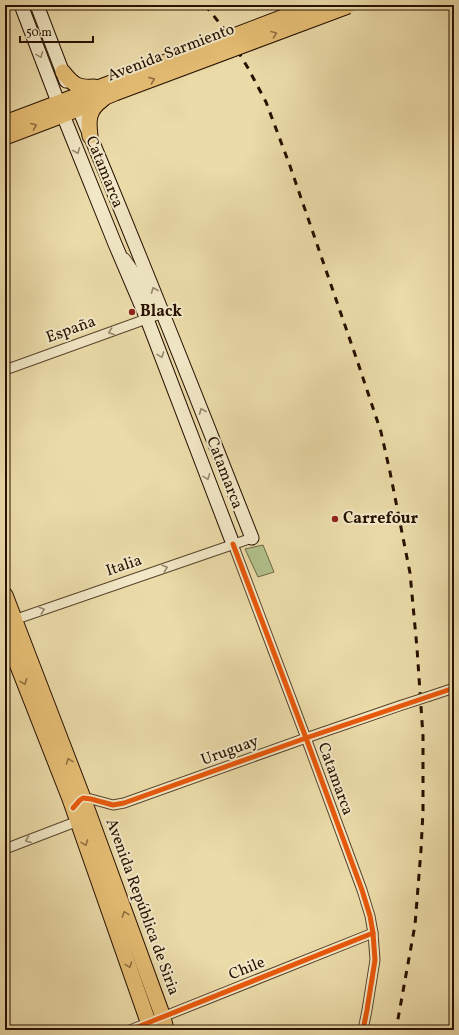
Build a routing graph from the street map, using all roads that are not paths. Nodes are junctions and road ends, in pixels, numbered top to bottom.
1 (21, 5) edge
2 (36, 5) edge
3 (315, 5) edge
4 (349, 5) edge
5 (63, 72) junction
6 (108, 90) junction
7 (76, 103) junction
8 (60, 109) junction
9 (5, 123) edge
10 (90, 136) junction
11 (5, 137) edge
12 (156, 316) junction
13 (5, 370) edge
14 (252, 538) joint
15 (233, 544) junction
16 (5, 595) edge
17 (10, 622) edge
18 (5, 633) edge
19 (454, 688) edge
20 (306, 738) junction
21 (78, 809) junction
22 (5, 849) edge
23 (373, 933) junction
24 (157, 1025) edge
25 (130, 1030) edge
26 (363, 1030) edge

1 -> 8 main road, Catamarca
2 - 5 main road, Catamarca
3 - 6 main road, Avenida Sarmiento, bridge
6 -> 4 main road, Avenida Sarmiento, bridge
5 - 6 main road
5 - 7 main road, Catamarca
6 - 7 main road, Avenida Sarmiento
6 - 10 main road
7 - 8 main road, Avenida Sarmiento
7 - 10 main road, Catamarca
8 - 9 main road, Avenida Sarmiento
11 -> 8 main road, Avenida Sarmiento
8 -> 12 main road, Catamarca
12 -> 10 main road, Catamarca
12 -> 13 street, España
14 -> 12 main road, Catamarca
12 -> 15 main road, Catamarca
14 - 15 street, Italia
17 -> 15 street, Italia
15 - 20 street, Catamarca
16 - 17 main road, Avenida República de Siria
21 -> 17 main road, Avenida República de Siria
18 -> 21 main road, Avenida República de Siria
19 - 20 street, Uruguay, bridge
20 - 21 street, Uruguay
20 - 23 street, Catamarca
21 -> 22 street
21 -> 24 main road, Avenida República de Siria
24 -> 21 main road, Avenida República de Siria
23 - 24 street, Chile
23 - 26 street, Catamarca
24 - 25 street, Chile

